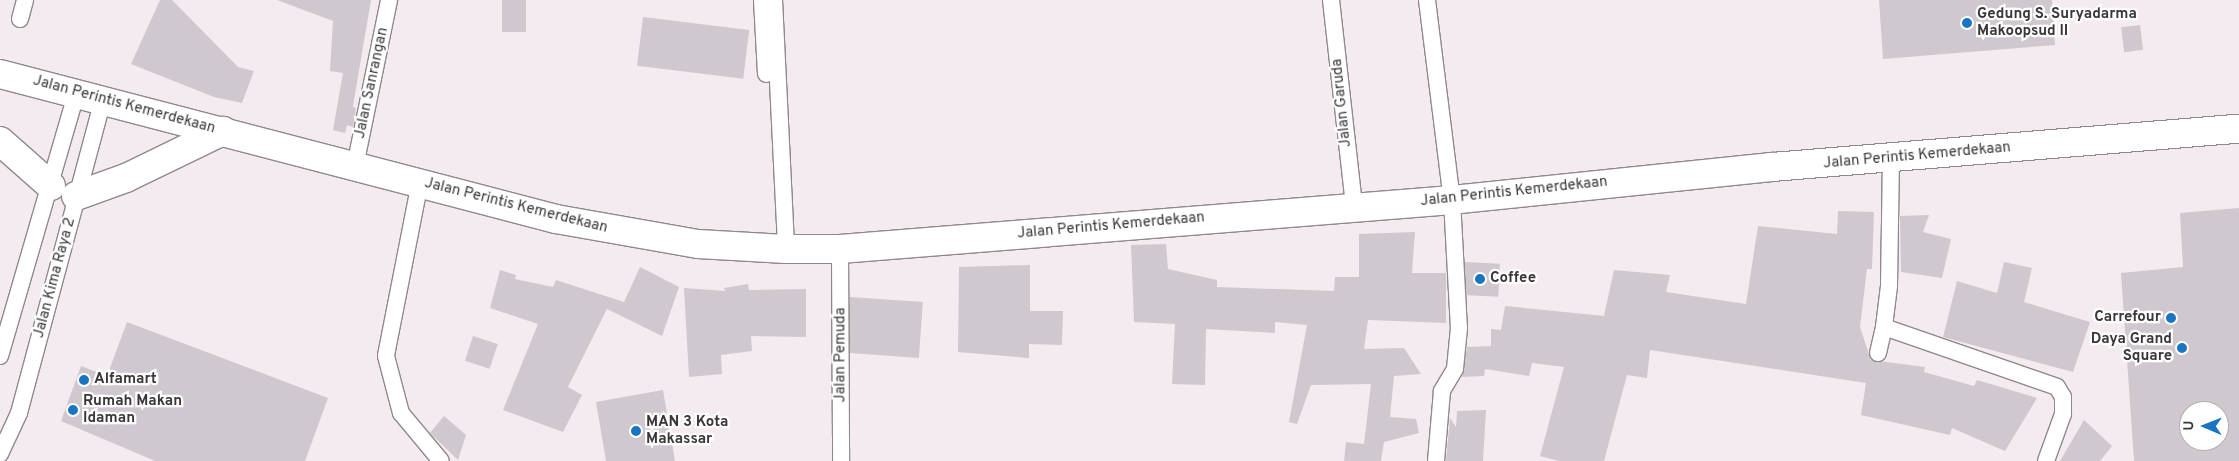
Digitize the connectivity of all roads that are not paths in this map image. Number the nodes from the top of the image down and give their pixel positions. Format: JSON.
{"nodes":[{"id":1,"x":25,"y":0,"type":"edge"},
{"id":2,"x":389,"y":0,"type":"edge"},
{"id":3,"x":762,"y":0,"type":"edge"},
{"id":4,"x":774,"y":0,"type":"edge"},
{"id":5,"x":1332,"y":0,"type":"edge"},
{"id":6,"x":1427,"y":0,"type":"edge"},
{"id":7,"x":20,"y":19,"type":"dead end"},
{"id":8,"x":0,"y":74,"type":"edge"},
{"id":9,"x":77,"y":91,"type":"junction"},
{"id":10,"x":103,"y":99,"type":"junction"},
{"id":11,"x":2239,"y":129,"type":"edge"},
{"id":12,"x":223,"y":132,"type":"junction"},
{"id":13,"x":0,"y":141,"type":"edge"},
{"id":14,"x":1891,"y":158,"type":"junction"},
{"id":15,"x":355,"y":166,"type":"junction"},
{"id":16,"x":420,"y":182,"type":"junction"},
{"id":17,"x":51,"y":186,"type":"junction"},
{"id":18,"x":76,"y":196,"type":"junction"},
{"id":19,"x":1452,"y":200,"type":"junction"},
{"id":20,"x":1354,"y":206,"type":"junction"},
{"id":21,"x":781,"y":249,"type":"junction"},
{"id":22,"x":840,"y":249,"type":"junction"},
{"id":23,"x":1884,"y":327,"type":"junction"},
{"id":24,"x":1878,"y":353,"type":"dead end"},
{"id":25,"x":0,"y":356,"type":"edge"},
{"id":26,"x":0,"y":454,"type":"edge"},
{"id":27,"x":441,"y":461,"type":"edge"},
{"id":28,"x":841,"y":461,"type":"edge"},
{"id":29,"x":1436,"y":461,"type":"edge"},
{"id":30,"x":2046,"y":461,"type":"edge"}],
"edges":[{"from":1,"to":7,"type":"street"},
{"from":2,"to":15,"type":"street","name":"Jalan Sanrangan"},
{"from":3,"to":21,"type":"street"},
{"from":4,"to":21,"type":"street"},
{"from":5,"to":20,"type":"street","name":"Jalan Garuda"},
{"from":6,"to":19,"type":"street"},
{"from":8,"to":9,"type":"highway","name":"Jalan Perintis Kemerdekaan"},
{"from":9,"to":10,"type":"highway","name":"Jalan Perintis Kemerdekaan"},
{"from":9,"to":17,"type":"street","name":"Jalan Kima Raya 2"},
{"from":10,"to":12,"type":"highway","name":"Jalan Perintis Kemerdekaan"},
{"from":10,"to":18,"type":"street","name":"Jalan Kima Raya 2"},
{"from":11,"to":14,"type":"highway","name":"Jalan Perintis Kemerdekaan"},
{"from":12,"to":15,"type":"highway","name":"Jalan Perintis Kemerdekaan"},
{"from":12,"to":18,"type":"highway"},
{"from":13,"to":17,"type":"highway"},
{"from":14,"to":19,"type":"highway","name":"Jalan Perintis Kemerdekaan"},
{"from":14,"to":23,"type":"street"},
{"from":15,"to":16,"type":"highway","name":"Jalan Perintis Kemerdekaan"},
{"from":16,"to":21,"type":"highway","name":"Jalan Perintis Kemerdekaan"},
{"from":16,"to":27,"type":"street"},
{"from":17,"to":25,"type":"street","name":"Jalan Kima Raya 2"},
{"from":18,"to":26,"type":"street","name":"Jalan Kima Raya 2"},
{"from":19,"to":20,"type":"highway","name":"Jalan Perintis Kemerdekaan"},
{"from":19,"to":29,"type":"street"},
{"from":20,"to":22,"type":"highway","name":"Jalan Perintis Kemerdekaan"},
{"from":21,"to":22,"type":"highway","name":"Jalan Perintis Kemerdekaan"},
{"from":22,"to":28,"type":"street","name":"Jalan Pemuda"},
{"from":23,"to":24,"type":"street"},
{"from":23,"to":30,"type":"street"}]}
